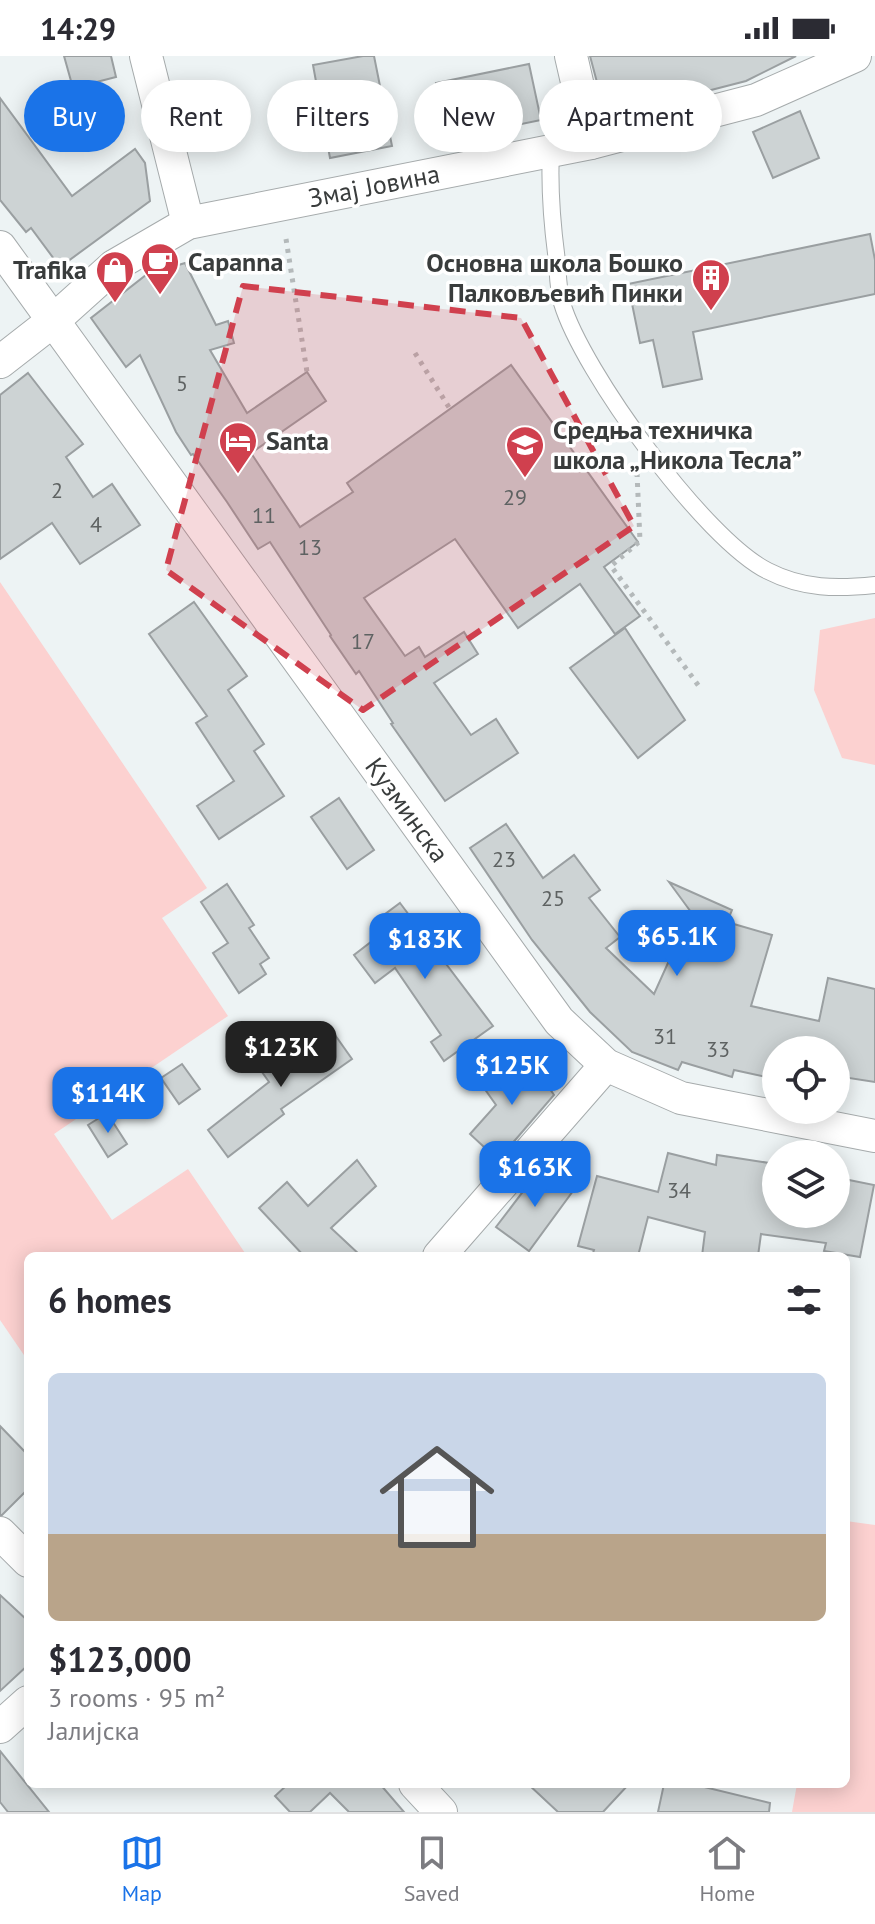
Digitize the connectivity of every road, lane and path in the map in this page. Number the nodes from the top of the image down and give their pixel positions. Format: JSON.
{"nodes":[{"id":1,"x":146,"y":56,"type":"edge"},
{"id":2,"x":571,"y":56,"type":"edge"},
{"id":3,"x":855,"y":56,"type":"edge"},
{"id":4,"x":577,"y":80,"type":"edge"},
{"id":5,"x":722,"y":109,"type":"edge"},
{"id":6,"x":546,"y":152,"type":"edge"},
{"id":7,"x":551,"y":152,"type":"edge"},
{"id":8,"x":188,"y":223,"type":"junction"},
{"id":9,"x":286,"y":239,"type":"dead end"},
{"id":10,"x":0,"y":247,"type":"edge"},
{"id":11,"x":54,"y":320,"type":"junction"},
{"id":12,"x":415,"y":353,"type":"dead end"},
{"id":13,"x":0,"y":362,"type":"edge"},
{"id":14,"x":307,"y":372,"type":"dead end"},
{"id":15,"x":450,"y":409,"type":"dead end"},
{"id":16,"x":635,"y":432,"type":"junction"},
{"id":17,"x":875,"y":585,"type":"edge"},
{"id":18,"x":701,"y":689,"type":"dead end"},
{"id":19,"x":606,"y":1065,"type":"junction"},
{"id":20,"x":875,"y":1136,"type":"edge"},
{"id":21,"x":442,"y":1252,"type":"edge"},
{"id":22,"x":0,"y":1533,"type":"edge"},
{"id":23,"x":24,"y":1557,"type":"edge"},
{"id":24,"x":24,"y":1706,"type":"edge"},
{"id":25,"x":0,"y":1727,"type":"edge"},
{"id":26,"x":419,"y":1788,"type":"edge"},
{"id":27,"x":441,"y":1812,"type":"edge"}],
"edges":[{"from":1,"to":8,"type":"street"},
{"from":2,"to":4,"type":"street"},
{"from":3,"to":5,"type":"street","name":"Змај Јовина"},
{"from":6,"to":8,"type":"street","name":"Змај Јовина"},
{"from":7,"to":16,"type":"lane"},
{"from":8,"to":11,"type":"street","name":"Змај Јовина"},
{"from":9,"to":14,"type":"path"},
{"from":10,"to":11,"type":"street","name":"Кузминска"},
{"from":11,"to":13,"type":"street","name":"Змај Јовина"},
{"from":11,"to":19,"type":"street","name":"Кузминска"},
{"from":12,"to":15,"type":"path"},
{"from":16,"to":17,"type":"lane"},
{"from":16,"to":18,"type":"path"},
{"from":19,"to":20,"type":"street","name":"Кузминска"},
{"from":19,"to":21,"type":"street"},
{"from":22,"to":23,"type":"street"},
{"from":24,"to":25,"type":"street"},
{"from":26,"to":27,"type":"street"}]}
